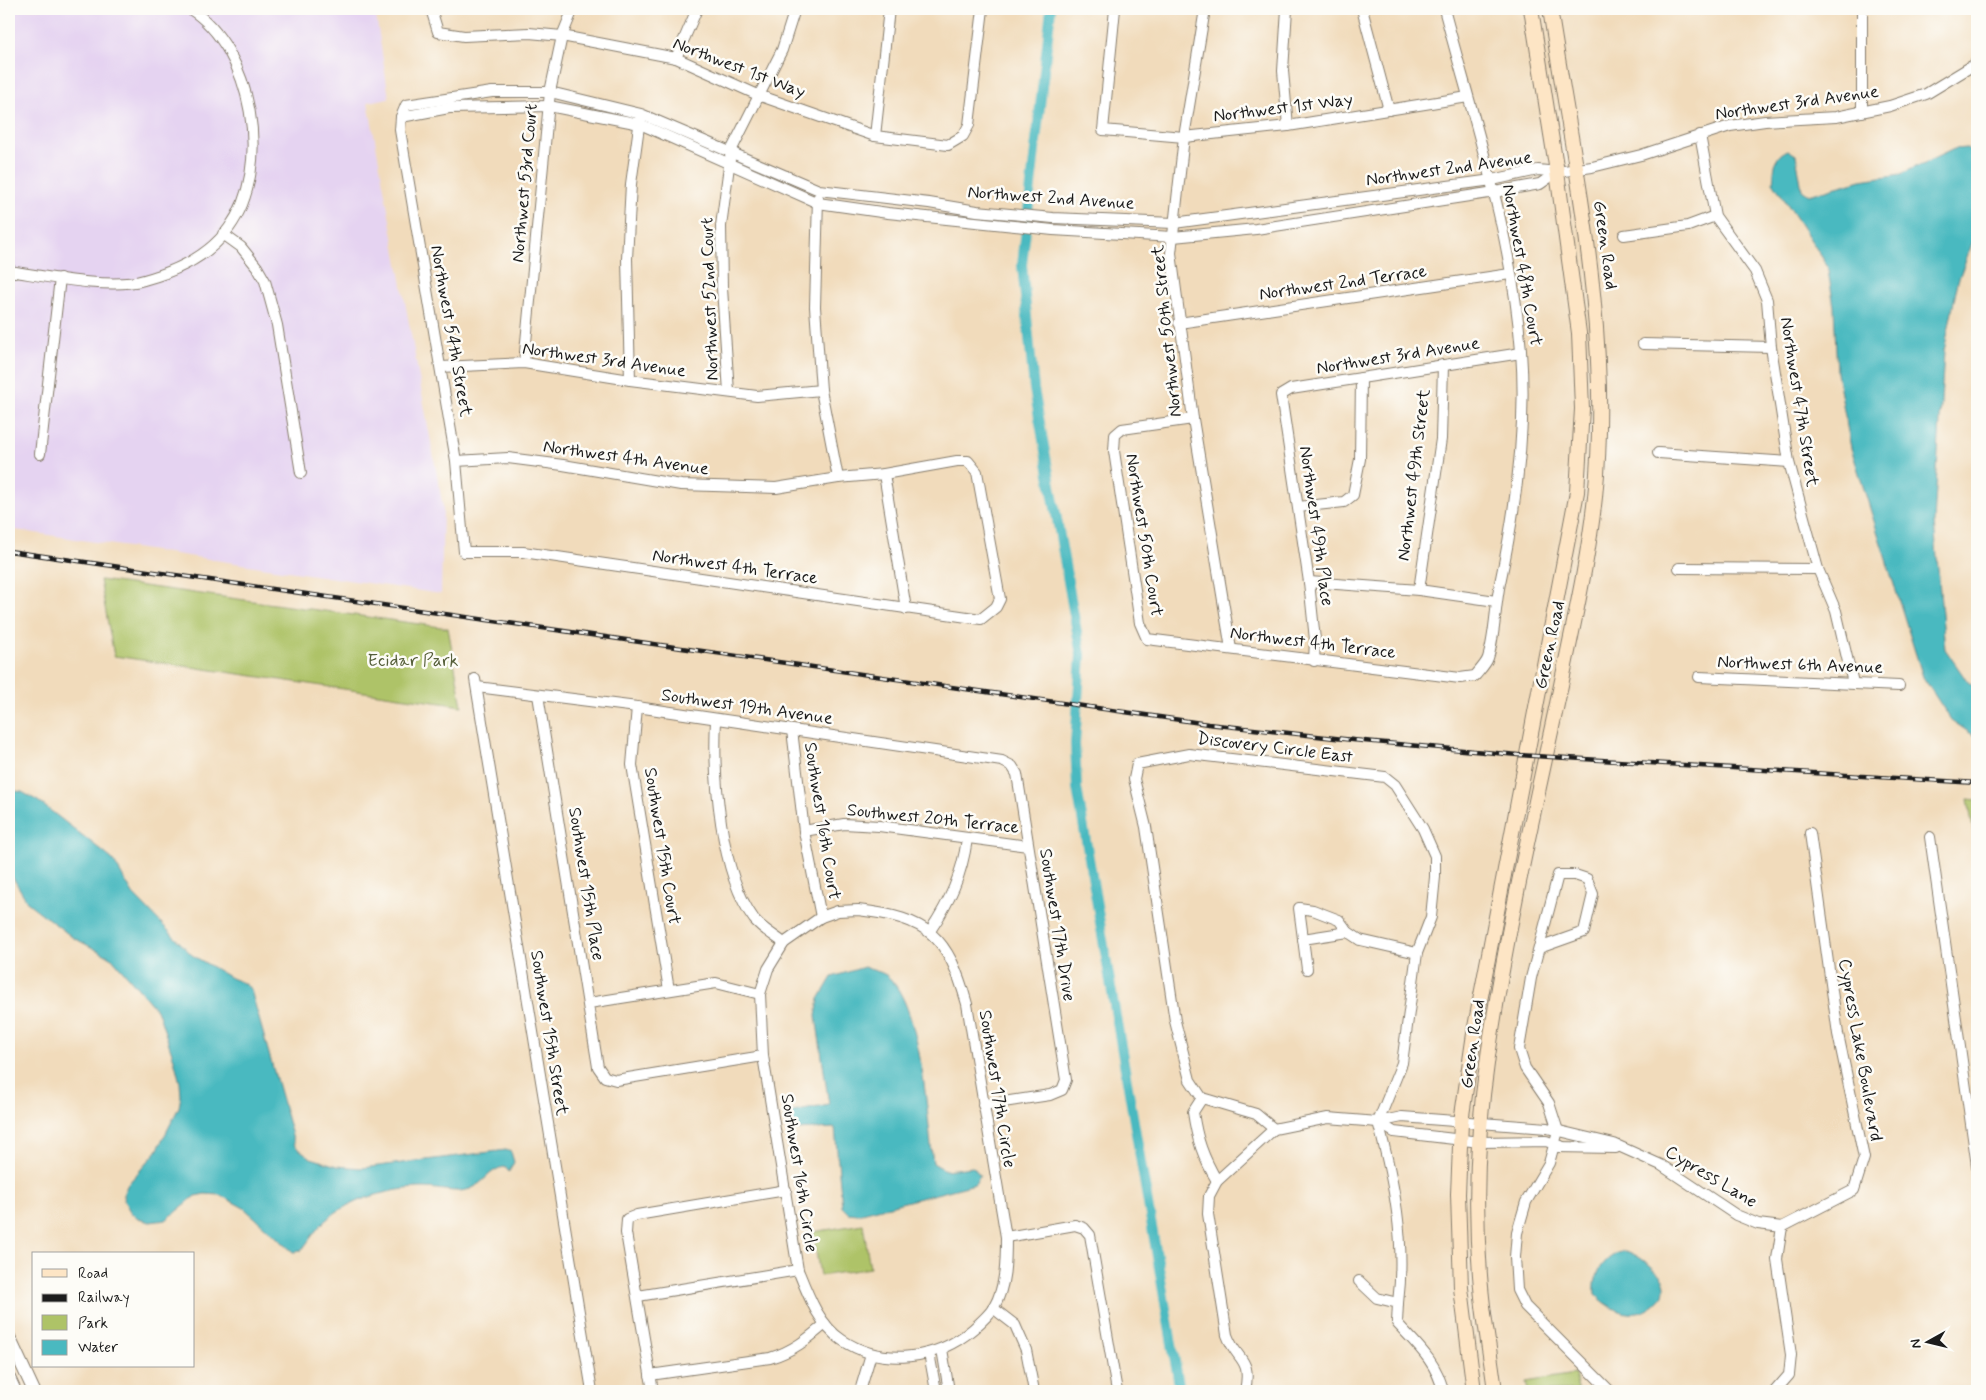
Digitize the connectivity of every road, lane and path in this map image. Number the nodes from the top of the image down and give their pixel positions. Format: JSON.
{"nodes":[{"id":1,"x":190,"y":9,"type":"edge"},
{"id":2,"x":431,"y":9,"type":"edge"},
{"id":3,"x":573,"y":9,"type":"edge"},
{"id":4,"x":697,"y":9,"type":"edge"},
{"id":5,"x":795,"y":9,"type":"edge"},
{"id":6,"x":889,"y":9,"type":"edge"},
{"id":7,"x":983,"y":9,"type":"edge"},
{"id":8,"x":1116,"y":9,"type":"edge"},
{"id":9,"x":1205,"y":9,"type":"edge"},
{"id":10,"x":1287,"y":9,"type":"edge"},
{"id":11,"x":1362,"y":9,"type":"edge"},
{"id":12,"x":1444,"y":9,"type":"edge"},
{"id":13,"x":1531,"y":9,"type":"edge"},
{"id":14,"x":1550,"y":9,"type":"edge"},
{"id":15,"x":1862,"y":9,"type":"edge"},
{"id":16,"x":562,"y":36,"type":"junction"},
{"id":17,"x":676,"y":58,"type":"junction"},
{"id":18,"x":1977,"y":63,"type":"edge"},
{"id":19,"x":550,"y":92,"type":"junction"},
{"id":20,"x":758,"y":94,"type":"junction"},
{"id":21,"x":1468,"y":97,"type":"junction"},
{"id":22,"x":548,"y":106,"type":"junction"},
{"id":23,"x":1389,"y":110,"type":"junction"},
{"id":24,"x":1862,"y":112,"type":"junction"},
{"id":25,"x":401,"y":117,"type":"junction"},
{"id":26,"x":640,"y":119,"type":"junction"},
{"id":27,"x":1288,"y":126,"type":"junction"},
{"id":28,"x":1700,"y":135,"type":"junction"},
{"id":29,"x":875,"y":136,"type":"junction"},
{"id":30,"x":1184,"y":137,"type":"junction"},
{"id":31,"x":731,"y":151,"type":"junction"},
{"id":32,"x":729,"y":166,"type":"junction"},
{"id":33,"x":1575,"y":169,"type":"junction"},
{"id":34,"x":1557,"y":172,"type":"junction"},
{"id":35,"x":1492,"y":180,"type":"junction"},
{"id":36,"x":819,"y":190,"type":"junction"},
{"id":37,"x":1494,"y":192,"type":"junction"},
{"id":38,"x":818,"y":203,"type":"junction"},
{"id":39,"x":1715,"y":216,"type":"junction"},
{"id":40,"x":1174,"y":223,"type":"junction"},
{"id":41,"x":224,"y":234,"type":"junction"},
{"id":42,"x":1624,"y":235,"type":"dead end"},
{"id":43,"x":1173,"y":237,"type":"junction"},
{"id":44,"x":9,"y":271,"type":"edge"},
{"id":45,"x":1510,"y":274,"type":"junction"},
{"id":46,"x":60,"y":278,"type":"junction"},
{"id":47,"x":1179,"y":323,"type":"junction"},
{"id":48,"x":1643,"y":344,"type":"dead end"},
{"id":49,"x":1770,"y":347,"type":"junction"},
{"id":50,"x":1521,"y":353,"type":"junction"},
{"id":51,"x":524,"y":363,"type":"junction"},
{"id":52,"x":1443,"y":365,"type":"junction"},
{"id":53,"x":441,"y":367,"type":"junction"},
{"id":54,"x":1361,"y":378,"type":"junction"},
{"id":55,"x":630,"y":380,"type":"junction"},
{"id":56,"x":821,"y":390,"type":"junction"},
{"id":57,"x":729,"y":392,"type":"junction"},
{"id":58,"x":1281,"y":396,"type":"joint"},
{"id":59,"x":1193,"y":419,"type":"junction"},
{"id":60,"x":1658,"y":453,"type":"dead end"},
{"id":61,"x":40,"y":454,"type":"dead end"},
{"id":62,"x":456,"y":461,"type":"junction"},
{"id":63,"x":1789,"y":462,"type":"junction"},
{"id":64,"x":301,"y":473,"type":"dead end"},
{"id":65,"x":884,"y":474,"type":"junction"},
{"id":66,"x":838,"y":478,"type":"junction"},
{"id":67,"x":1298,"y":507,"type":"junction"},
{"id":68,"x":464,"y":552,"type":"joint"},
{"id":69,"x":1679,"y":568,"type":"dead end"},
{"id":70,"x":1818,"y":569,"type":"junction"},
{"id":71,"x":1309,"y":582,"type":"junction"},
{"id":72,"x":1419,"y":590,"type":"junction"},
{"id":73,"x":1496,"y":601,"type":"junction"},
{"id":74,"x":996,"y":607,"type":"joint"},
{"id":75,"x":906,"y":609,"type":"junction"},
{"id":76,"x":1147,"y":639,"type":"joint"},
{"id":77,"x":1231,"y":649,"type":"junction"},
{"id":78,"x":1314,"y":660,"type":"junction"},
{"id":79,"x":1475,"y":676,"type":"joint"},
{"id":80,"x":1699,"y":677,"type":"dead end"},
{"id":81,"x":476,"y":683,"type":"joint"},
{"id":82,"x":1853,"y":683,"type":"junction"},
{"id":83,"x":1899,"y":686,"type":"dead end"},
{"id":84,"x":538,"y":695,"type":"junction"},
{"id":85,"x":638,"y":707,"type":"junction"},
{"id":86,"x":716,"y":720,"type":"junction"},
{"id":87,"x":792,"y":730,"type":"junction"},
{"id":88,"x":1012,"y":766,"type":"joint"},
{"id":89,"x":804,"y":831,"type":"junction"},
{"id":90,"x":1810,"y":833,"type":"dead end"},
{"id":91,"x":1930,"y":838,"type":"dead end"},
{"id":92,"x":967,"y":839,"type":"junction"},
{"id":93,"x":1028,"y":846,"type":"junction"},
{"id":94,"x":821,"y":917,"type":"junction"},
{"id":95,"x":930,"y":931,"type":"junction"},
{"id":96,"x":1348,"y":932,"type":"junction"},
{"id":97,"x":1303,"y":939,"type":"junction"},
{"id":98,"x":784,"y":943,"type":"junction"},
{"id":99,"x":1539,"y":948,"type":"junction"},
{"id":100,"x":1416,"y":953,"type":"junction"},
{"id":101,"x":1307,"y":969,"type":"dead end"},
{"id":102,"x":669,"y":990,"type":"junction"},
{"id":103,"x":760,"y":994,"type":"junction"},
{"id":104,"x":589,"y":1003,"type":"junction"},
{"id":105,"x":763,"y":1056,"type":"junction"},
{"id":106,"x":1202,"y":1098,"type":"junction"},
{"id":107,"x":983,"y":1105,"type":"junction"},
{"id":108,"x":1378,"y":1122,"type":"junction"},
{"id":109,"x":1461,"y":1122,"type":"junction"},
{"id":110,"x":1481,"y":1124,"type":"junction"},
{"id":111,"x":1274,"y":1129,"type":"junction"},
{"id":112,"x":1558,"y":1131,"type":"junction"},
{"id":113,"x":1460,"y":1138,"type":"junction"},
{"id":114,"x":1480,"y":1142,"type":"junction"},
{"id":115,"x":1556,"y":1145,"type":"junction"},
{"id":116,"x":1624,"y":1148,"type":"junction"},
{"id":117,"x":1977,"y":1166,"type":"edge"},
{"id":118,"x":1217,"y":1181,"type":"junction"},
{"id":119,"x":786,"y":1190,"type":"junction"},
{"id":120,"x":1782,"y":1227,"type":"junction"},
{"id":121,"x":1006,"y":1237,"type":"junction"},
{"id":122,"x":798,"y":1270,"type":"junction"},
{"id":123,"x":1359,"y":1281,"type":"dead end"},
{"id":124,"x":638,"y":1296,"type":"junction"},
{"id":125,"x":1398,"y":1303,"type":"junction"},
{"id":126,"x":993,"y":1308,"type":"junction"},
{"id":127,"x":825,"y":1324,"type":"junction"},
{"id":128,"x":9,"y":1337,"type":"edge"},
{"id":129,"x":942,"y":1349,"type":"junction"},
{"id":130,"x":929,"y":1353,"type":"junction"},
{"id":131,"x":871,"y":1354,"type":"junction"},
{"id":132,"x":650,"y":1375,"type":"junction"},
{"id":133,"x":9,"y":1378,"type":"edge"},
{"id":134,"x":15,"y":1391,"type":"edge"},
{"id":135,"x":34,"y":1391,"type":"edge"},
{"id":136,"x":592,"y":1391,"type":"edge"},
{"id":137,"x":653,"y":1391,"type":"edge"},
{"id":138,"x":860,"y":1391,"type":"edge"},
{"id":139,"x":936,"y":1391,"type":"edge"},
{"id":140,"x":949,"y":1391,"type":"edge"},
{"id":141,"x":1034,"y":1391,"type":"edge"},
{"id":142,"x":1117,"y":1391,"type":"edge"},
{"id":143,"x":1245,"y":1391,"type":"edge"},
{"id":144,"x":1443,"y":1391,"type":"edge"},
{"id":145,"x":1474,"y":1391,"type":"edge"},
{"id":146,"x":1495,"y":1391,"type":"edge"},
{"id":147,"x":1610,"y":1391,"type":"edge"},
{"id":148,"x":1776,"y":1391,"type":"edge"}],
"edges":[{"from":1,"to":41,"type":"street"},
{"from":2,"to":16,"type":"street","name":"Northwest 1st Way"},
{"from":3,"to":16,"type":"street","name":"Northwest 53rd Court"},
{"from":4,"to":17,"type":"street"},
{"from":5,"to":20,"type":"street","name":"Northwest 52nd Court"},
{"from":6,"to":29,"type":"street"},
{"from":7,"to":29,"type":"street","name":"Northwest 1st Way"},
{"from":8,"to":30,"type":"street","name":"Northwest 1st Way"},
{"from":9,"to":30,"type":"street","name":"Northwest 50th Street"},
{"from":10,"to":27,"type":"street"},
{"from":11,"to":23,"type":"street"},
{"from":12,"to":21,"type":"street","name":"Northwest 48th Court"},
{"from":13,"to":34,"type":"main road","name":"Green Road"},
{"from":14,"to":33,"type":"main road","name":"Green Road"},
{"from":15,"to":24,"type":"street"},
{"from":16,"to":17,"type":"street","name":"Northwest 1st Way"},
{"from":16,"to":19,"type":"street","name":"Northwest 53rd Court"},
{"from":17,"to":20,"type":"street","name":"Northwest 1st Way"},
{"from":18,"to":24,"type":"street","name":"Northwest 3rd Avenue"},
{"from":19,"to":22,"type":"street","name":"Northwest 53rd Court"},
{"from":19,"to":25,"type":"street","name":"Northwest 2nd Avenue"},
{"from":19,"to":26,"type":"street","name":"Northwest 2nd Avenue"},
{"from":20,"to":29,"type":"street","name":"Northwest 1st Way"},
{"from":20,"to":31,"type":"street","name":"Northwest 52nd Court"},
{"from":21,"to":23,"type":"street","name":"Northwest 1st Way"},
{"from":21,"to":35,"type":"street","name":"Northwest 48th Court"},
{"from":22,"to":25,"type":"street","name":"Northwest 2nd Avenue"},
{"from":22,"to":26,"type":"street","name":"Northwest 2nd Avenue"},
{"from":22,"to":51,"type":"street","name":"Northwest 53rd Court"},
{"from":23,"to":27,"type":"street","name":"Northwest 1st Way"},
{"from":24,"to":28,"type":"street","name":"Northwest 3rd Avenue"},
{"from":25,"to":53,"type":"street","name":"Northwest 54th Street"},
{"from":26,"to":31,"type":"street","name":"Northwest 2nd Avenue"},
{"from":26,"to":32,"type":"street","name":"Northwest 2nd Avenue"},
{"from":26,"to":55,"type":"street"},
{"from":27,"to":30,"type":"street","name":"Northwest 1st Way"},
{"from":28,"to":33,"type":"street","name":"Northwest 3rd Avenue"},
{"from":28,"to":39,"type":"street","name":"Northwest 47th Street"},
{"from":30,"to":40,"type":"street","name":"Northwest 50th Street"},
{"from":31,"to":32,"type":"street","name":"Northwest 52nd Court"},
{"from":31,"to":36,"type":"street","name":"Northwest 2nd Avenue"},
{"from":32,"to":38,"type":"street","name":"Northwest 2nd Avenue"},
{"from":32,"to":57,"type":"street","name":"Northwest 52nd Court"},
{"from":33,"to":34,"type":"street","name":"Northwest 3rd Avenue"},
{"from":33,"to":110,"type":"main road","name":"Green Road"},
{"from":34,"to":35,"type":"street","name":"Northwest 2nd Avenue"},
{"from":34,"to":37,"type":"street","name":"Northwest 2nd Avenue"},
{"from":34,"to":109,"type":"main road","name":"Green Road"},
{"from":35,"to":37,"type":"street","name":"Northwest 48th Court"},
{"from":35,"to":40,"type":"street","name":"Northwest 2nd Avenue"},
{"from":36,"to":38,"type":"street"},
{"from":36,"to":40,"type":"street","name":"Northwest 2nd Avenue"},
{"from":37,"to":43,"type":"street","name":"Northwest 2nd Avenue"},
{"from":37,"to":45,"type":"street","name":"Northwest 48th Court"},
{"from":38,"to":43,"type":"street","name":"Northwest 2nd Avenue"},
{"from":38,"to":56,"type":"street"},
{"from":39,"to":42,"type":"street"},
{"from":39,"to":49,"type":"street","name":"Northwest 47th Street"},
{"from":40,"to":43,"type":"street","name":"Northwest 50th Street"},
{"from":41,"to":46,"type":"street"},
{"from":41,"to":64,"type":"street"},
{"from":43,"to":47,"type":"street","name":"Northwest 50th Street"},
{"from":44,"to":46,"type":"street"},
{"from":45,"to":47,"type":"street","name":"Northwest 2nd Terrace"},
{"from":45,"to":50,"type":"street","name":"Northwest 48th Court"},
{"from":46,"to":61,"type":"street"},
{"from":47,"to":59,"type":"street","name":"Northwest 50th Street"},
{"from":48,"to":49,"type":"street"},
{"from":49,"to":63,"type":"street","name":"Northwest 47th Street"},
{"from":50,"to":52,"type":"street","name":"Northwest 3rd Avenue"},
{"from":50,"to":73,"type":"street","name":"Northwest 48th Court"},
{"from":51,"to":53,"type":"street","name":"Northwest 3rd Avenue"},
{"from":51,"to":55,"type":"street","name":"Northwest 3rd Avenue"},
{"from":52,"to":54,"type":"street","name":"Northwest 3rd Avenue"},
{"from":52,"to":72,"type":"street","name":"Northwest 49th Street"},
{"from":53,"to":62,"type":"street","name":"Northwest 54th Street"},
{"from":54,"to":58,"type":"street","name":"Northwest 3rd Avenue"},
{"from":54,"to":67,"type":"street"},
{"from":55,"to":57,"type":"street","name":"Northwest 3rd Avenue"},
{"from":56,"to":57,"type":"street","name":"Northwest 3rd Avenue"},
{"from":56,"to":66,"type":"street"},
{"from":58,"to":67,"type":"street","name":"Northwest 49th Place"},
{"from":59,"to":76,"type":"street","name":"Northwest 50th Court"},
{"from":59,"to":77,"type":"street","name":"Northwest 50th Street"},
{"from":60,"to":63,"type":"street"},
{"from":62,"to":66,"type":"street","name":"Northwest 4th Avenue"},
{"from":62,"to":68,"type":"street","name":"Northwest 54th Street"},
{"from":63,"to":70,"type":"street","name":"Northwest 47th Street"},
{"from":65,"to":66,"type":"street","name":"Northwest 4th Avenue"},
{"from":65,"to":74,"type":"street","name":"Northwest 4th Avenue"},
{"from":65,"to":75,"type":"street"},
{"from":67,"to":71,"type":"street","name":"Northwest 49th Place"},
{"from":68,"to":75,"type":"street","name":"Northwest 4th Terrace"},
{"from":69,"to":70,"type":"street"},
{"from":70,"to":82,"type":"street","name":"Northwest 47th Street"},
{"from":71,"to":72,"type":"street"},
{"from":71,"to":78,"type":"street","name":"Northwest 49th Place"},
{"from":72,"to":73,"type":"street"},
{"from":73,"to":79,"type":"street","name":"Northwest 48th Court"},
{"from":74,"to":75,"type":"street","name":"Northwest 4th Terrace"},
{"from":76,"to":77,"type":"street","name":"Northwest 4th Terrace"},
{"from":77,"to":78,"type":"street","name":"Northwest 4th Terrace"},
{"from":78,"to":79,"type":"street","name":"Northwest 4th Terrace"},
{"from":80,"to":82,"type":"street","name":"Northwest 6th Avenue"},
{"from":81,"to":84,"type":"street","name":"Southwest 19th Avenue"},
{"from":81,"to":136,"type":"street","name":"Southwest 15th Street"},
{"from":82,"to":83,"type":"street","name":"Northwest 6th Avenue"},
{"from":84,"to":85,"type":"street","name":"Southwest 19th Avenue"},
{"from":84,"to":104,"type":"street","name":"Southwest 15th Place"},
{"from":85,"to":86,"type":"street","name":"Southwest 19th Avenue"},
{"from":85,"to":102,"type":"street","name":"Southwest 15th Court"},
{"from":86,"to":87,"type":"street","name":"Southwest 19th Avenue"},
{"from":86,"to":98,"type":"street"},
{"from":87,"to":88,"type":"street","name":"Southwest 19th Avenue"},
{"from":87,"to":89,"type":"street","name":"Southwest 16th Court"},
{"from":88,"to":93,"type":"street","name":"Southwest 17th Drive"},
{"from":89,"to":92,"type":"street","name":"Southwest 20th Terrace"},
{"from":89,"to":94,"type":"street","name":"Southwest 16th Court"},
{"from":90,"to":120,"type":"street","name":"Cypress Lake Boulevard"},
{"from":91,"to":117,"type":"street"},
{"from":92,"to":93,"type":"street","name":"Southwest 20th Terrace"},
{"from":92,"to":95,"type":"street"},
{"from":93,"to":107,"type":"street","name":"Southwest 17th Drive"},
{"from":94,"to":95,"type":"street","name":"Southwest 17th Circle"},
{"from":94,"to":98,"type":"street","name":"Southwest 16th Circle"},
{"from":95,"to":107,"type":"street","name":"Southwest 17th Circle"},
{"from":96,"to":97,"type":"street"},
{"from":96,"to":97,"type":"street"},
{"from":96,"to":100,"type":"street"},
{"from":97,"to":101,"type":"street"},
{"from":98,"to":103,"type":"street","name":"Southwest 16th Circle"},
{"from":99,"to":99,"type":"street"},
{"from":99,"to":112,"type":"street"},
{"from":100,"to":106,"type":"street","name":"Discovery Circle East"},
{"from":100,"to":108,"type":"street","name":"Discovery Circle East"},
{"from":102,"to":103,"type":"street"},
{"from":102,"to":104,"type":"street"},
{"from":103,"to":105,"type":"street","name":"Southwest 16th Circle"},
{"from":104,"to":105,"type":"street","name":"Southwest 15th Place"},
{"from":105,"to":119,"type":"street","name":"Southwest 16th Circle"},
{"from":106,"to":111,"type":"street"},
{"from":106,"to":118,"type":"street"},
{"from":107,"to":121,"type":"street","name":"Southwest 17th Circle"},
{"from":108,"to":109,"type":"street","name":"Cypress Lane"},
{"from":108,"to":111,"type":"street"},
{"from":108,"to":113,"type":"street","name":"Cypress Lane"},
{"from":108,"to":125,"type":"street"},
{"from":109,"to":110,"type":"street","name":"Cypress Lane"},
{"from":109,"to":113,"type":"main road"},
{"from":110,"to":112,"type":"street","name":"Cypress Lane"},
{"from":110,"to":114,"type":"main road"},
{"from":111,"to":118,"type":"street"},
{"from":112,"to":115,"type":"street"},
{"from":112,"to":116,"type":"street","name":"Cypress Lane"},
{"from":113,"to":114,"type":"street","name":"Cypress Lane"},
{"from":113,"to":145,"type":"main road"},
{"from":114,"to":115,"type":"street","name":"Cypress Lane"},
{"from":114,"to":146,"type":"main road"},
{"from":115,"to":116,"type":"street","name":"Cypress Lane"},
{"from":115,"to":147,"type":"street"},
{"from":116,"to":120,"type":"street","name":"Cypress Lane"},
{"from":118,"to":143,"type":"street"},
{"from":119,"to":122,"type":"street","name":"Southwest 16th Circle"},
{"from":119,"to":124,"type":"street"},
{"from":120,"to":148,"type":"street"},
{"from":121,"to":126,"type":"street","name":"Southwest 17th Circle"},
{"from":121,"to":142,"type":"street"},
{"from":122,"to":124,"type":"street"},
{"from":122,"to":127,"type":"street","name":"Southwest 16th Circle"},
{"from":123,"to":125,"type":"street"},
{"from":124,"to":132,"type":"street"},
{"from":125,"to":144,"type":"street"},
{"from":126,"to":129,"type":"street","name":"Southwest 17th Circle"},
{"from":126,"to":141,"type":"street"},
{"from":127,"to":131,"type":"street","name":"Southwest 16th Circle"},
{"from":127,"to":132,"type":"street"},
{"from":128,"to":135,"type":"street"},
{"from":129,"to":130,"type":"street","name":"Southwest 16th Circle"},
{"from":129,"to":140,"type":"street"},
{"from":130,"to":131,"type":"street","name":"Southwest 16th Circle"},
{"from":130,"to":139,"type":"street"},
{"from":131,"to":138,"type":"street"},
{"from":132,"to":137,"type":"street"},
{"from":133,"to":134,"type":"street"}]}
